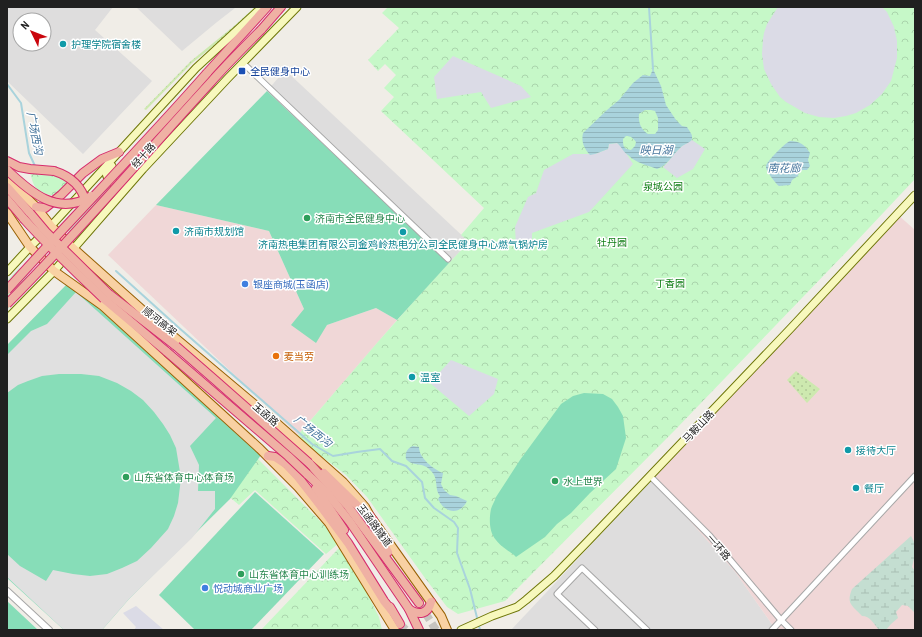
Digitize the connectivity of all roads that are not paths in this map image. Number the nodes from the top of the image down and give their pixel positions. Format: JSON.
{"nodes":[{"id":1,"x":263,"y":7,"type":"edge"},
{"id":2,"x":267,"y":7,"type":"edge"},
{"id":3,"x":282,"y":7,"type":"edge"},
{"id":4,"x":297,"y":7,"type":"edge"},
{"id":5,"x":242,"y":63,"type":"junction"},
{"id":6,"x":151,"y":117,"type":"junction"},
{"id":7,"x":119,"y":152,"type":"junction"},
{"id":8,"x":7,"y":161,"type":"edge"},
{"id":9,"x":143,"y":169,"type":"junction"},
{"id":10,"x":7,"y":170,"type":"edge"},
{"id":11,"x":7,"y":178,"type":"edge"},
{"id":12,"x":103,"y":186,"type":"junction"},
{"id":13,"x":7,"y":187,"type":"edge"},
{"id":14,"x":915,"y":195,"type":"edge"},
{"id":15,"x":7,"y":199,"type":"edge"},
{"id":16,"x":36,"y":207,"type":"junction"},
{"id":17,"x":7,"y":213,"type":"edge"},
{"id":18,"x":51,"y":226,"type":"junction"},
{"id":19,"x":70,"y":237,"type":"junction"},
{"id":20,"x":30,"y":246,"type":"junction"},
{"id":21,"x":74,"y":249,"type":"junction"},
{"id":22,"x":448,"y":259,"type":"dead end"},
{"id":23,"x":54,"y":271,"type":"junction"},
{"id":24,"x":7,"y":272,"type":"edge"},
{"id":25,"x":34,"y":276,"type":"junction"},
{"id":26,"x":7,"y":285,"type":"edge"},
{"id":27,"x":7,"y":290,"type":"edge"},
{"id":28,"x":7,"y":304,"type":"edge"},
{"id":29,"x":7,"y":319,"type":"edge"},
{"id":30,"x":250,"y":400,"type":"junction"},
{"id":31,"x":231,"y":423,"type":"junction"},
{"id":32,"x":268,"y":456,"type":"junction"},
{"id":33,"x":309,"y":463,"type":"junction"},
{"id":34,"x":307,"y":474,"type":"junction"},
{"id":35,"x":650,"y":476,"type":"junction"},
{"id":36,"x":915,"y":476,"type":"edge"},
{"id":37,"x":371,"y":518,"type":"junction"},
{"id":38,"x":409,"y":587,"type":"junction"},
{"id":39,"x":7,"y":591,"type":"edge"},
{"id":40,"x":431,"y":602,"type":"junction"},
{"id":41,"x":420,"y":603,"type":"tunnel mouth"},
{"id":42,"x":409,"y":609,"type":"junction"},
{"id":43,"x":392,"y":610,"type":"junction"},
{"id":44,"x":782,"y":621,"type":"junction"},
{"id":45,"x":398,"y":627,"type":"edge"},
{"id":46,"x":464,"y":629,"type":"edge"},
{"id":47,"x":50,"y":630,"type":"edge"},
{"id":48,"x":419,"y":630,"type":"edge"},
{"id":49,"x":447,"y":630,"type":"edge"},
{"id":50,"x":595,"y":630,"type":"edge"},
{"id":51,"x":647,"y":630,"type":"edge"},
{"id":52,"x":772,"y":630,"type":"edge"},
{"id":53,"x":791,"y":630,"type":"edge"}],
"edges":[{"from":1,"to":6,"type":"main road","name":"经十路"},
{"from":2,"to":12,"type":"highway","name":"经十路","bridge":true},
{"from":3,"to":19,"type":"highway","name":"经十路","bridge":true},
{"from":4,"to":5,"type":"main road","name":"经十路"},
{"from":5,"to":9,"type":"main road","name":"经十路"},
{"from":5,"to":22,"type":"street"},
{"from":6,"to":7,"type":"main road","name":"经十路"},
{"from":6,"to":9,"type":"main road"},
{"from":7,"to":16,"type":"highway"},
{"from":7,"to":18,"type":"main road","name":"经十路"},
{"from":8,"to":19,"type":"highway","bridge":true},
{"from":9,"to":21,"type":"main road","name":"经十路"},
{"from":10,"to":12,"type":"highway","bridge":true},
{"from":11,"to":16,"type":"main road","name":"玉函路"},
{"from":12,"to":27,"type":"highway","name":"经十路","bridge":true},
{"from":13,"to":33,"type":"highway","name":"顺河高架","bridge":true},
{"from":14,"to":35,"type":"main road","name":"马鞍山路"},
{"from":15,"to":34,"type":"highway","name":"顺河高架","bridge":true},
{"from":16,"to":18,"type":"main road","name":"玉函路"},
{"from":17,"to":20,"type":"main road"},
{"from":18,"to":20,"type":"main road","name":"经十路"},
{"from":18,"to":21,"type":"main road","name":"玉函路"},
{"from":19,"to":25,"type":"highway","name":"经十路","bridge":true},
{"from":20,"to":23,"type":"main road"},
{"from":20,"to":24,"type":"main road","name":"经十路"},
{"from":21,"to":23,"type":"main road","name":"经十路"},
{"from":21,"to":30,"type":"main road","name":"玉函路"},
{"from":23,"to":29,"type":"main road","name":"经十路"},
{"from":23,"to":31,"type":"main road"},
{"from":25,"to":26,"type":"highway","bridge":true},
{"from":25,"to":28,"type":"highway","name":"经十路","bridge":true},
{"from":30,"to":31,"type":"main road"},
{"from":30,"to":37,"type":"main road","name":"玉函路"},
{"from":31,"to":32,"type":"main road"},
{"from":32,"to":43,"type":"highway"},
{"from":32,"to":45,"type":"main road"},
{"from":33,"to":37,"type":"highway"},
{"from":33,"to":38,"type":"highway","name":"玉函路隧道"},
{"from":34,"to":42,"type":"highway"},
{"from":34,"to":43,"type":"highway"},
{"from":35,"to":44,"type":"street","name":"一环路"},
{"from":35,"to":46,"type":"main road","name":"马鞍山路"},
{"from":36,"to":44,"type":"street"},
{"from":37,"to":38,"type":"highway"},
{"from":37,"to":40,"type":"main road","name":"玉函路"},
{"from":38,"to":41,"type":"highway","name":"玉函路隧道"},
{"from":39,"to":47,"type":"street"},
{"from":40,"to":42,"type":"highway"},
{"from":40,"to":49,"type":"main road","name":"玉函路"},
{"from":42,"to":48,"type":"highway"},
{"from":43,"to":45,"type":"highway"},
{"from":44,"to":52,"type":"street"},
{"from":44,"to":53,"type":"street","name":"一环路"},
{"from":50,"to":51,"type":"street"}]}
